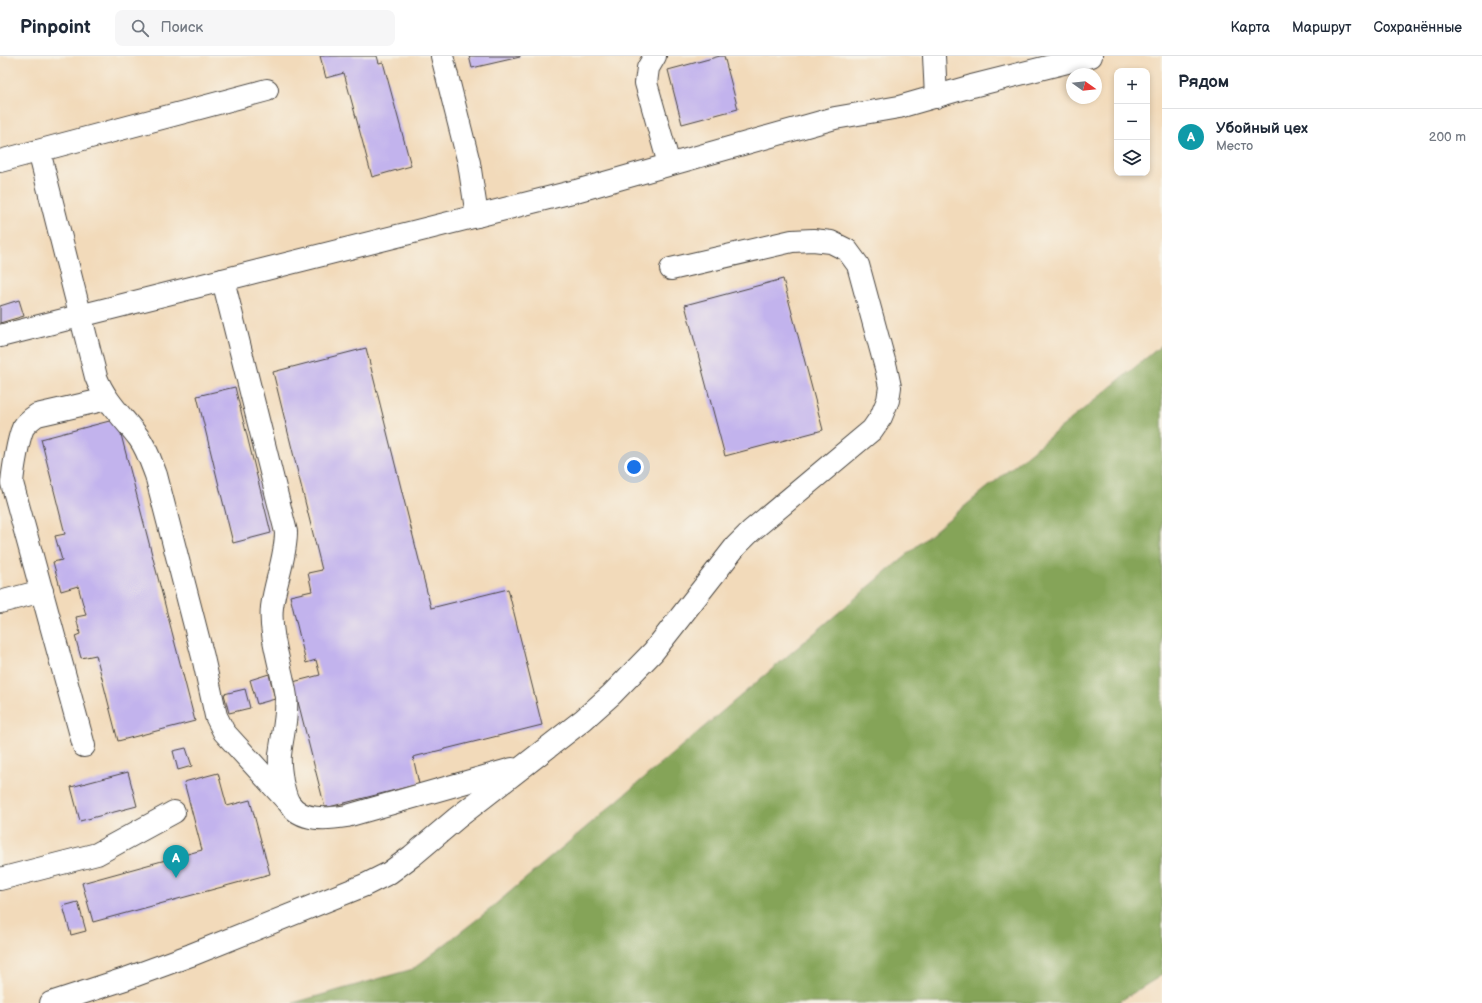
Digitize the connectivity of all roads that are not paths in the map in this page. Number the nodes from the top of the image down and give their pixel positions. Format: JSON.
{"nodes":[{"id":1,"x":442,"y":56,"type":"edge"},
{"id":2,"x":655,"y":56,"type":"edge"},
{"id":3,"x":934,"y":56,"type":"edge"},
{"id":4,"x":1090,"y":56,"type":"edge"},
{"id":5,"x":267,"y":90,"type":"dead end"},
{"id":6,"x":936,"y":97,"type":"junction"},
{"id":7,"x":39,"y":151,"type":"junction"},
{"id":8,"x":0,"y":161,"type":"edge"},
{"id":9,"x":669,"y":164,"type":"junction"},
{"id":10,"x":477,"y":216,"type":"junction"},
{"id":11,"x":671,"y":269,"type":"dead end"},
{"id":12,"x":223,"y":280,"type":"junction"},
{"id":13,"x":80,"y":315,"type":"junction"},
{"id":14,"x":0,"y":336,"type":"edge"},
{"id":15,"x":107,"y":398,"type":"junction"},
{"id":16,"x":42,"y":591,"type":"junction"},
{"id":17,"x":0,"y":602,"type":"edge"},
{"id":18,"x":84,"y":746,"type":"dead end"},
{"id":19,"x":522,"y":766,"type":"junction"},
{"id":20,"x":441,"y":789,"type":"junction"},
{"id":21,"x":288,"y":803,"type":"junction"},
{"id":22,"x":174,"y":812,"type":"dead end"},
{"id":23,"x":457,"y":818,"type":"junction"},
{"id":24,"x":0,"y":879,"type":"edge"},
{"id":25,"x":51,"y":1003,"type":"edge"}],
"edges":[{"from":1,"to":10,"type":"lane"},
{"from":2,"to":9,"type":"lane"},
{"from":3,"to":6,"type":"lane"},
{"from":4,"to":6,"type":"lane"},
{"from":5,"to":7,"type":"lane"},
{"from":6,"to":9,"type":"lane"},
{"from":7,"to":8,"type":"lane"},
{"from":7,"to":13,"type":"lane"},
{"from":9,"to":10,"type":"lane"},
{"from":10,"to":12,"type":"lane"},
{"from":11,"to":19,"type":"lane"},
{"from":12,"to":13,"type":"lane"},
{"from":12,"to":21,"type":"lane"},
{"from":13,"to":14,"type":"lane"},
{"from":13,"to":15,"type":"lane"},
{"from":15,"to":16,"type":"lane"},
{"from":15,"to":21,"type":"lane"},
{"from":16,"to":17,"type":"lane"},
{"from":16,"to":18,"type":"lane"},
{"from":19,"to":20,"type":"lane"},
{"from":19,"to":23,"type":"lane"},
{"from":20,"to":21,"type":"lane"},
{"from":20,"to":23,"type":"lane"},
{"from":22,"to":24,"type":"lane"},
{"from":23,"to":25,"type":"lane"}]}
